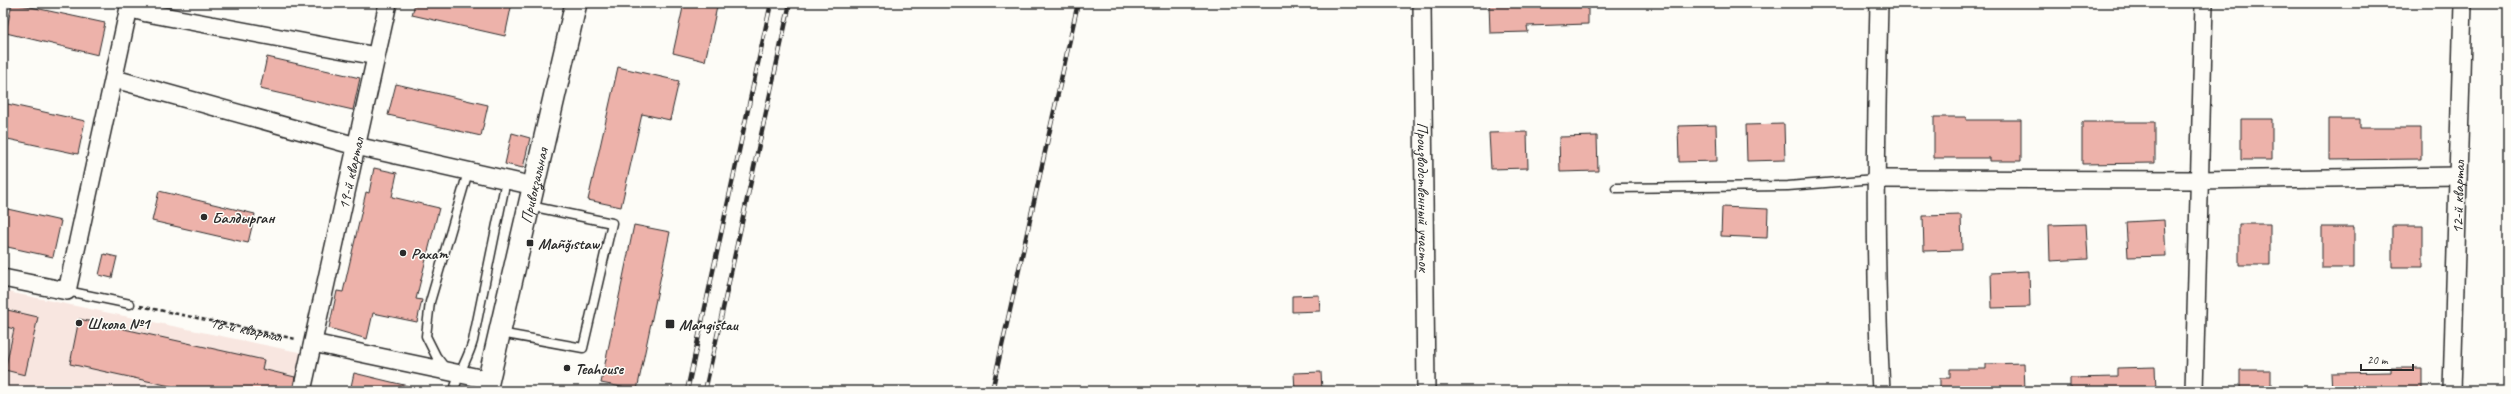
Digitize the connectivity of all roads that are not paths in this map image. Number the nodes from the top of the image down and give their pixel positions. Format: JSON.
{"nodes":[{"id":1,"x":388,"y":3,"type":"edge"},
{"id":2,"x":576,"y":3,"type":"edge"},
{"id":3,"x":1422,"y":3,"type":"edge"},
{"id":4,"x":1879,"y":3,"type":"edge"},
{"id":5,"x":2204,"y":3,"type":"edge"},
{"id":6,"x":2463,"y":3,"type":"edge"},
{"id":7,"x":130,"y":5,"type":"edge"},
{"id":8,"x":376,"y":56,"type":"junction"},
{"id":9,"x":115,"y":78,"type":"junction"},
{"id":10,"x":356,"y":146,"type":"junction"},
{"id":11,"x":468,"y":172,"type":"junction"},
{"id":12,"x":2458,"y":176,"type":"junction"},
{"id":13,"x":1875,"y":179,"type":"junction"},
{"id":14,"x":506,"y":180,"type":"junction"},
{"id":15,"x":2200,"y":180,"type":"junction"},
{"id":16,"x":1616,"y":188,"type":"dead end"},
{"id":17,"x":532,"y":196,"type":"junction"},
{"id":18,"x":3,"y":278,"type":"edge"},
{"id":19,"x":67,"y":291,"type":"junction"},
{"id":20,"x":130,"y":304,"type":"road end"},
{"id":21,"x":500,"y":333,"type":"junction"},
{"id":22,"x":313,"y":343,"type":"junction"},
{"id":23,"x":453,"y":372,"type":"junction"},
{"id":24,"x":488,"y":385,"type":"edge"},
{"id":25,"x":302,"y":391,"type":"edge"},
{"id":26,"x":454,"y":391,"type":"edge"},
{"id":27,"x":1426,"y":391,"type":"edge"},
{"id":28,"x":1881,"y":391,"type":"edge"},
{"id":29,"x":2194,"y":391,"type":"edge"},
{"id":30,"x":2452,"y":391,"type":"edge"}],
"edges":[{"from":1,"to":8,"type":"street","name":"19-й квартал"},
{"from":2,"to":17,"type":"street","name":"Привокзальная"},
{"from":3,"to":27,"type":"street","name":"Производственный участок"},
{"from":4,"to":13,"type":"street"},
{"from":5,"to":15,"type":"street"},
{"from":6,"to":12,"type":"street","name":"12-й квартал"},
{"from":7,"to":8,"type":"street"},
{"from":7,"to":9,"type":"street"},
{"from":8,"to":10,"type":"street","name":"19-й квартал"},
{"from":9,"to":10,"type":"street"},
{"from":9,"to":19,"type":"street"},
{"from":10,"to":11,"type":"street"},
{"from":10,"to":22,"type":"street","name":"19-й квартал"},
{"from":11,"to":14,"type":"street"},
{"from":11,"to":23,"type":"lane"},
{"from":12,"to":15,"type":"street"},
{"from":12,"to":30,"type":"street","name":"12-й квартал"},
{"from":13,"to":15,"type":"street"},
{"from":13,"to":16,"type":"lane"},
{"from":13,"to":28,"type":"street"},
{"from":14,"to":17,"type":"street"},
{"from":14,"to":23,"type":"lane"},
{"from":15,"to":29,"type":"street"},
{"from":17,"to":21,"type":"street","name":"Привокзальная"},
{"from":17,"to":21,"type":"lane"},
{"from":18,"to":19,"type":"street"},
{"from":19,"to":20,"type":"lane"},
{"from":21,"to":24,"type":"street","name":"Привокзальная"},
{"from":22,"to":23,"type":"street"},
{"from":22,"to":25,"type":"street","name":"19-й квартал"},
{"from":23,"to":24,"type":"street"},
{"from":23,"to":26,"type":"lane"}]}
